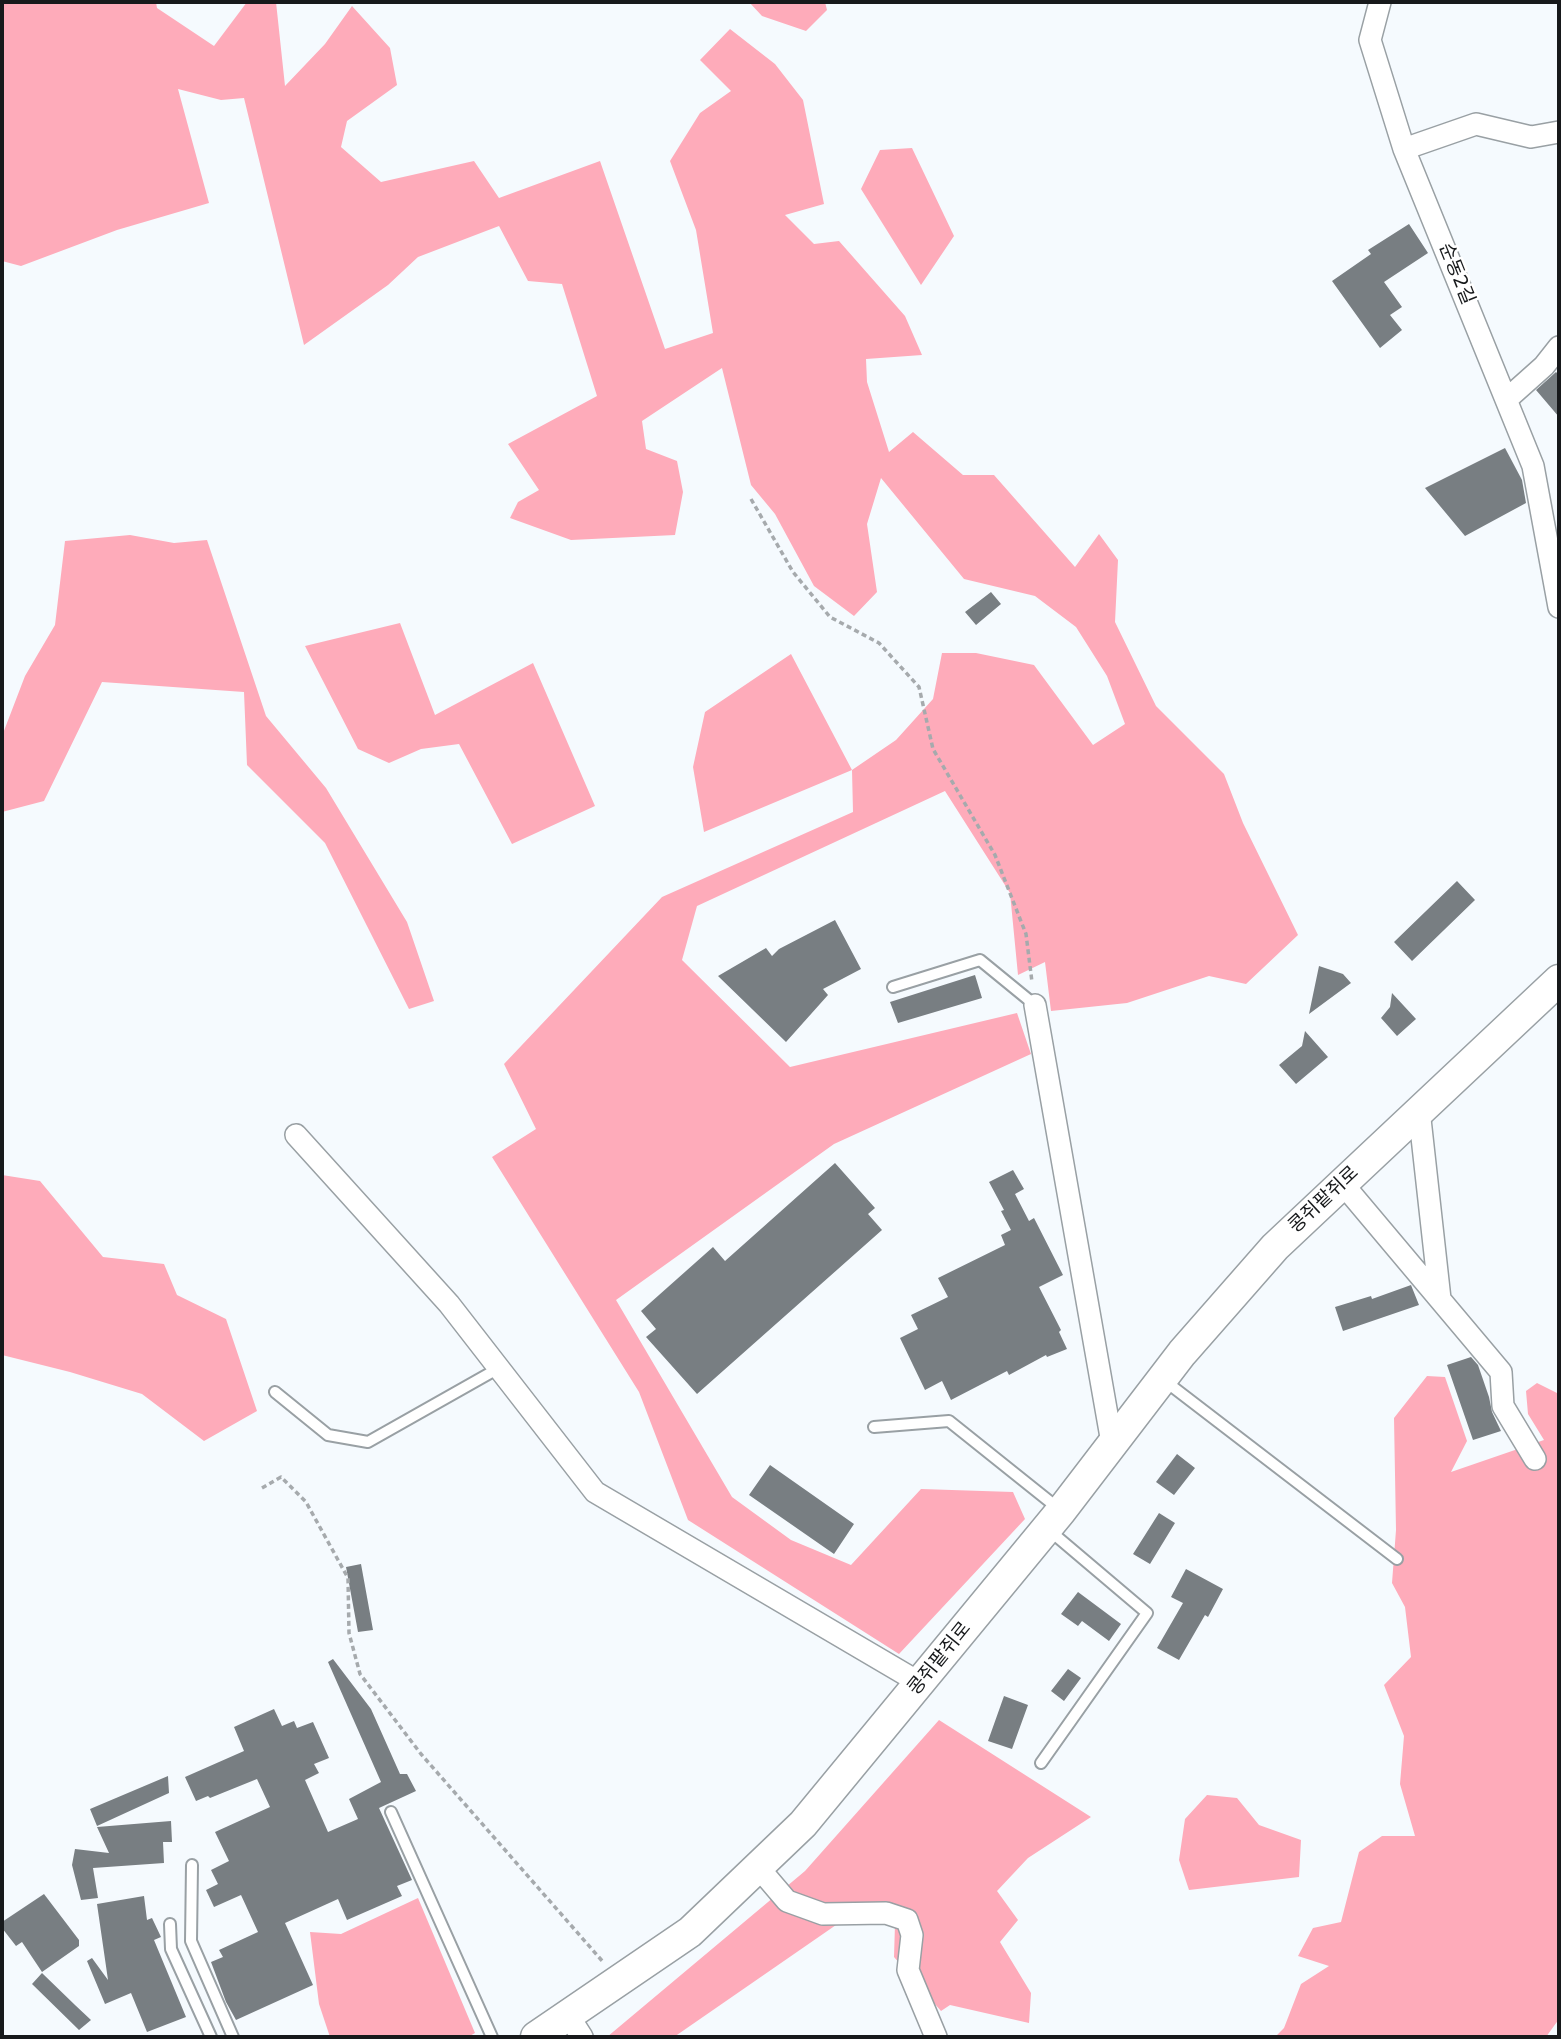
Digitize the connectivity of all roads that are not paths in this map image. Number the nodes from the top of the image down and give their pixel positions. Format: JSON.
{"nodes":[{"id":1,"x":1380,"y":2,"type":"edge"},
{"id":2,"x":1559,"y":132,"type":"edge"},
{"id":3,"x":1404,"y":149,"type":"junction"},
{"id":4,"x":1559,"y":347,"type":"edge"},
{"id":5,"x":1507,"y":398,"type":"junction"},
{"id":6,"x":1559,"y":607,"type":"edge"},
{"id":7,"x":1559,"y":980,"type":"edge"},
{"id":8,"x":893,"y":987,"type":"dead end"},
{"id":9,"x":1035,"y":1005,"type":"joint"},
{"id":10,"x":1419,"y":1110,"type":"junction"},
{"id":11,"x":296,"y":1135,"type":"dead end"},
{"id":12,"x":1342,"y":1183,"type":"junction"},
{"id":13,"x":1440,"y":1299,"type":"junction"},
{"id":14,"x":499,"y":1368,"type":"junction"},
{"id":15,"x":1162,"y":1379,"type":"junction"},
{"id":16,"x":275,"y":1391,"type":"dead end"},
{"id":17,"x":874,"y":1427,"type":"dead end"},
{"id":18,"x":1112,"y":1443,"type":"junction"},
{"id":19,"x":1535,"y":1460,"type":"dead end"},
{"id":20,"x":1054,"y":1520,"type":"junction"},
{"id":21,"x":1397,"y":1559,"type":"dead end"},
{"id":22,"x":920,"y":1683,"type":"junction"},
{"id":23,"x":1041,"y":1763,"type":"dead end"},
{"id":24,"x":391,"y":1812,"type":"dead end"},
{"id":25,"x":192,"y":1865,"type":"dead end"},
{"id":26,"x":758,"y":1867,"type":"junction"},
{"id":27,"x":170,"y":1924,"type":"dead end"},
{"id":28,"x":575,"y":2026,"type":"edge"},
{"id":29,"x":211,"y":2037,"type":"edge"},
{"id":30,"x":233,"y":2037,"type":"edge"},
{"id":31,"x":492,"y":2037,"type":"edge"},
{"id":32,"x":536,"y":2037,"type":"edge"},
{"id":33,"x":936,"y":2037,"type":"edge"}],
"edges":[{"from":1,"to":3,"type":"street","name":"순동2길"},
{"from":2,"to":3,"type":"street"},
{"from":3,"to":5,"type":"street","name":"순동2길"},
{"from":4,"to":5,"type":"street"},
{"from":5,"to":6,"type":"street","name":"순동2길"},
{"from":7,"to":10,"type":"main road","name":"콩쥐팥쥐로"},
{"from":8,"to":9,"type":"lane"},
{"from":9,"to":18,"type":"street"},
{"from":10,"to":12,"type":"main road","name":"콩쥐팥쥐로"},
{"from":10,"to":13,"type":"street"},
{"from":11,"to":14,"type":"street"},
{"from":12,"to":13,"type":"street"},
{"from":12,"to":15,"type":"main road","name":"콩쥐팥쥐로"},
{"from":13,"to":19,"type":"street"},
{"from":14,"to":16,"type":"lane"},
{"from":14,"to":22,"type":"street"},
{"from":15,"to":18,"type":"main road","name":"콩쥐팥쥐로"},
{"from":15,"to":21,"type":"lane"},
{"from":17,"to":20,"type":"lane"},
{"from":18,"to":20,"type":"main road","name":"콩쥐팥쥐로"},
{"from":20,"to":22,"type":"main road","name":"콩쥐팥쥐로"},
{"from":20,"to":23,"type":"lane"},
{"from":22,"to":26,"type":"main road","name":"콩쥐팥쥐로"},
{"from":24,"to":31,"type":"lane"},
{"from":25,"to":30,"type":"lane"},
{"from":26,"to":28,"type":"main road","name":"콩쥐팥쥐로"},
{"from":26,"to":33,"type":"street"},
{"from":27,"to":29,"type":"lane"},
{"from":28,"to":32,"type":"main road","name":"콩쥐팥쥐로"}]}
